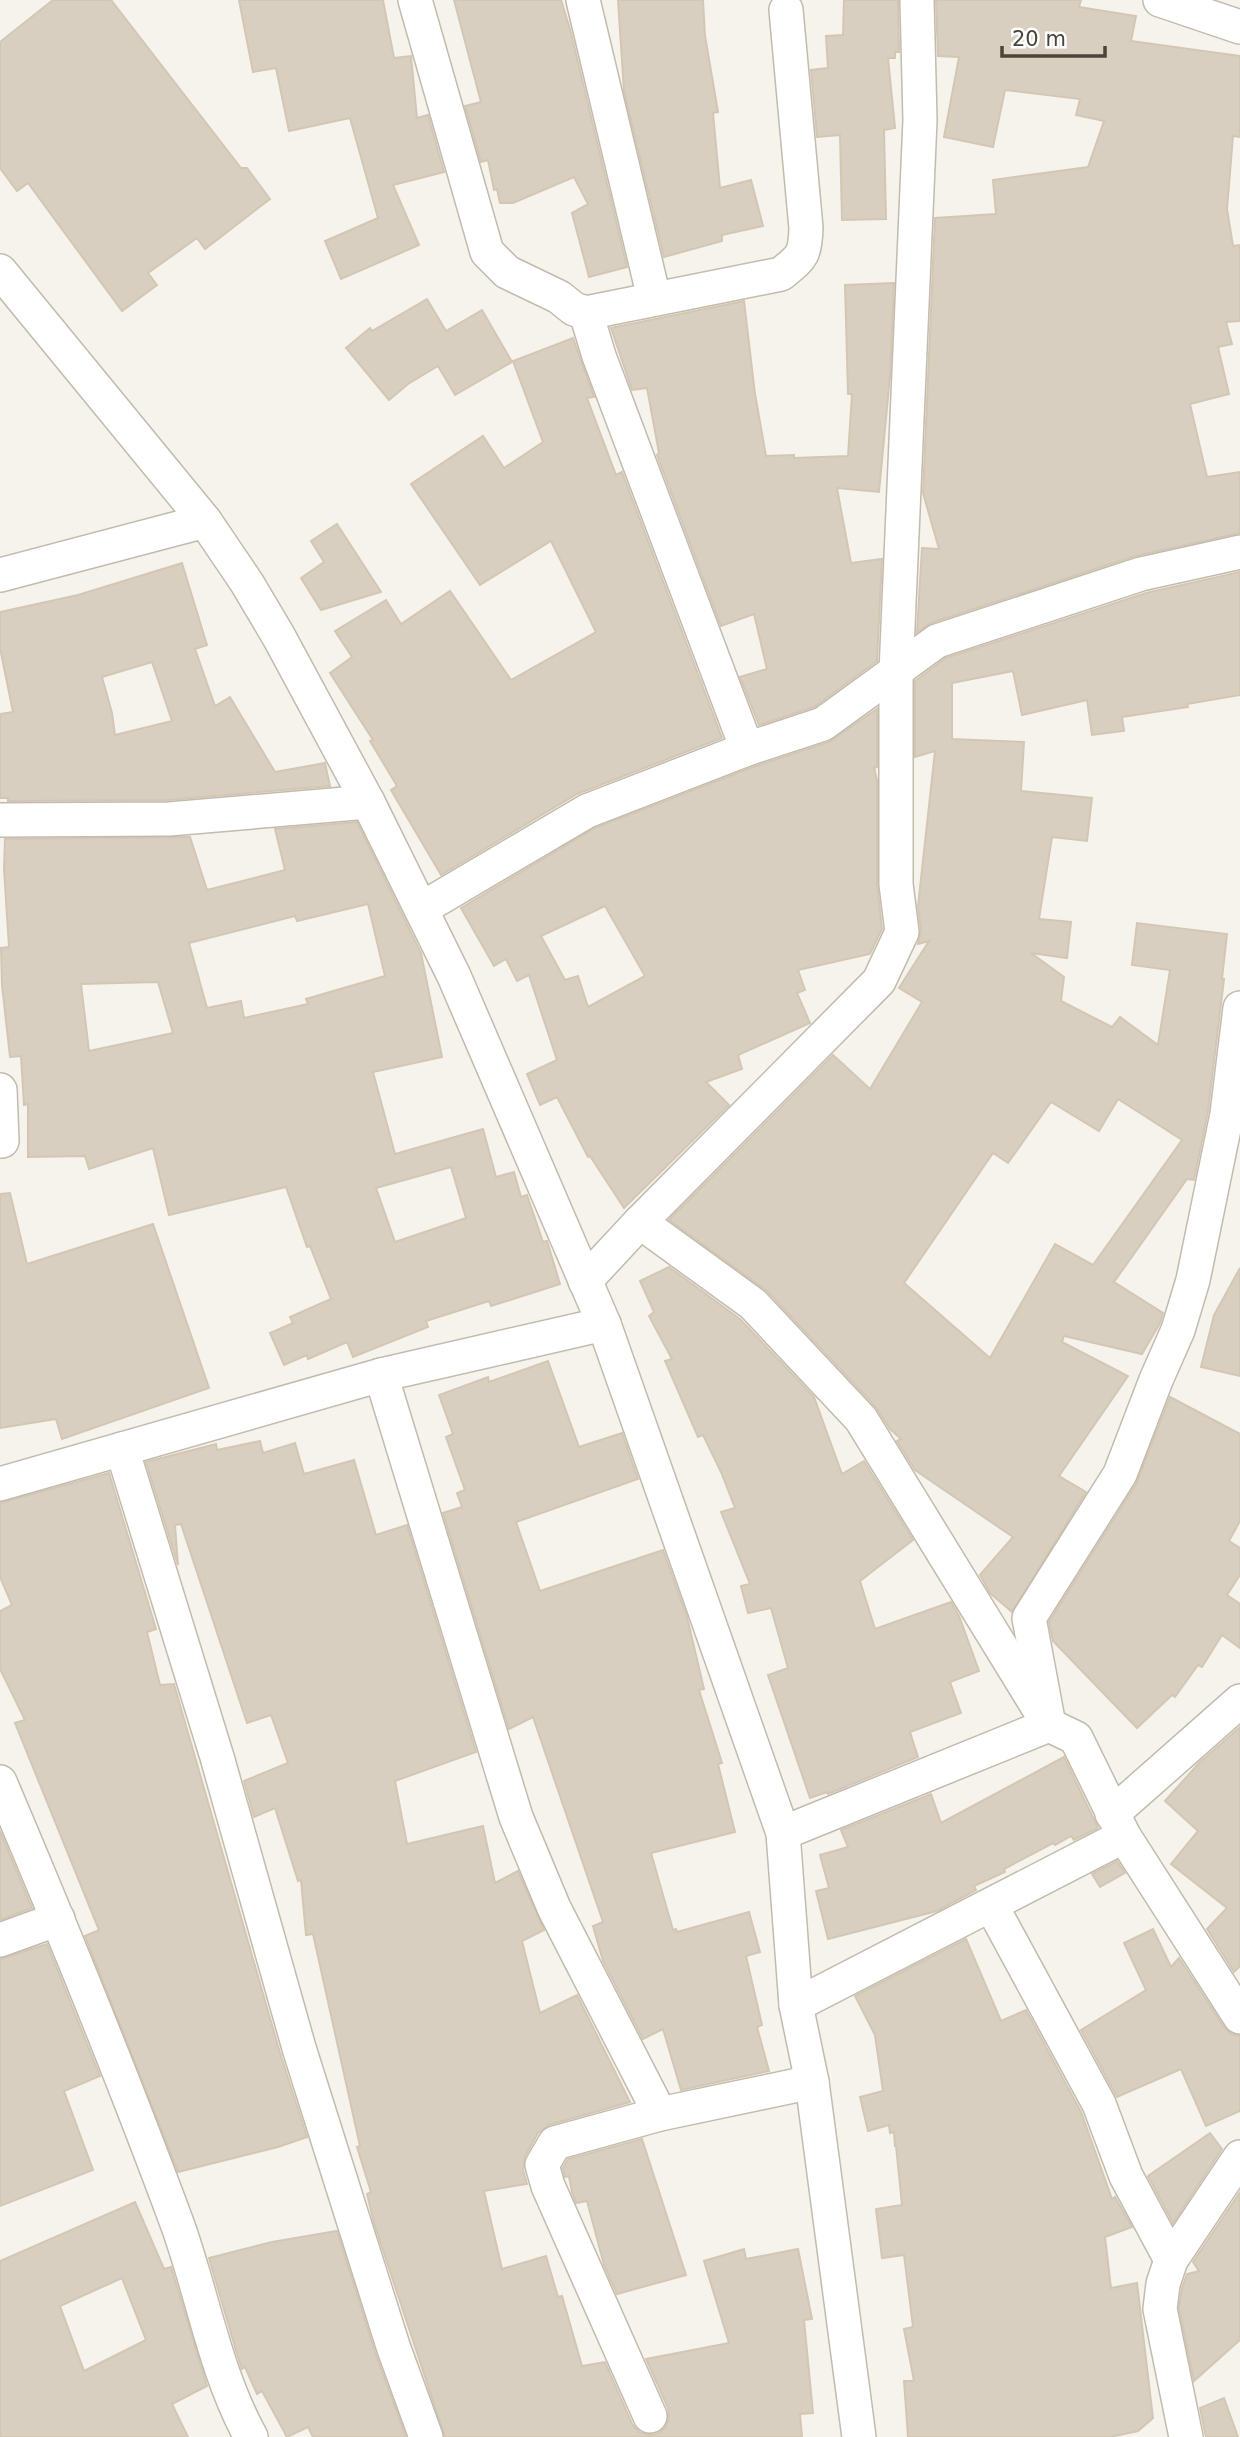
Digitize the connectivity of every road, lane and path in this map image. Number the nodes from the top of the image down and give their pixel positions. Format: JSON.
{"nodes":[{"id":1,"x":415,"y":0,"type":"edge"},
{"id":2,"x":583,"y":0,"type":"edge"},
{"id":3,"x":917,"y":0,"type":"edge"},
{"id":4,"x":1160,"y":0,"type":"edge"},
{"id":5,"x":786,"y":10,"type":"dead end"},
{"id":6,"x":1240,"y":27,"type":"edge"},
{"id":7,"x":0,"y":271,"type":"edge"},
{"id":8,"x":654,"y":298,"type":"junction"},
{"id":9,"x":586,"y":313,"type":"junction"},
{"id":10,"x":205,"y":521,"type":"junction"},
{"id":11,"x":1240,"y":552,"type":"edge"},
{"id":12,"x":0,"y":575,"type":"edge"},
{"id":13,"x":897,"y":673,"type":"junction"},
{"id":14,"x":747,"y":749,"type":"junction"},
{"id":15,"x":368,"y":802,"type":"junction"},
{"id":16,"x":0,"y":820,"type":"edge"},
{"id":17,"x":421,"y":909,"type":"junction"},
{"id":18,"x":1240,"y":1008,"type":"edge"},
{"id":19,"x":0,"y":1090,"type":"edge"},
{"id":20,"x":0,"y":1142,"type":"edge"},
{"id":21,"x":640,"y":1222,"type":"junction"},
{"id":22,"x":585,"y":1281,"type":"junction"},
{"id":23,"x":604,"y":1324,"type":"junction"},
{"id":24,"x":382,"y":1375,"type":"junction"},
{"id":25,"x":122,"y":1449,"type":"junction"},
{"id":26,"x":0,"y":1484,"type":"edge"},
{"id":27,"x":1240,"y":1701,"type":"edge"},
{"id":28,"x":1049,"y":1725,"type":"junction"},
{"id":29,"x":0,"y":1782,"type":"edge"},
{"id":30,"x":1118,"y":1825,"type":"junction"},
{"id":31,"x":783,"y":1833,"type":"junction"},
{"id":32,"x":991,"y":1905,"type":"junction"},
{"id":33,"x":58,"y":1919,"type":"junction"},
{"id":34,"x":0,"y":1940,"type":"edge"},
{"id":35,"x":796,"y":2005,"type":"junction"},
{"id":36,"x":1240,"y":2017,"type":"edge"},
{"id":37,"x":812,"y":2081,"type":"junction"},
{"id":38,"x":660,"y":2114,"type":"junction"},
{"id":39,"x":1240,"y":2157,"type":"edge"},
{"id":40,"x":1171,"y":2260,"type":"junction"},
{"id":41,"x":650,"y":2416,"type":"dead end"},
{"id":42,"x":251,"y":2437,"type":"edge"},
{"id":43,"x":426,"y":2437,"type":"edge"},
{"id":44,"x":859,"y":2437,"type":"edge"},
{"id":45,"x":1186,"y":2437,"type":"edge"}],
"edges":[{"from":1,"to":9,"type":"street"},
{"from":2,"to":8,"type":"street"},
{"from":3,"to":13,"type":"street"},
{"from":4,"to":6,"type":"street"},
{"from":5,"to":8,"type":"street"},
{"from":7,"to":10,"type":"street"},
{"from":8,"to":9,"type":"street"},
{"from":9,"to":14,"type":"street"},
{"from":10,"to":12,"type":"street"},
{"from":10,"to":15,"type":"street"},
{"from":11,"to":13,"type":"street"},
{"from":13,"to":14,"type":"street"},
{"from":13,"to":21,"type":"street"},
{"from":14,"to":17,"type":"street"},
{"from":15,"to":16,"type":"street"},
{"from":15,"to":17,"type":"street"},
{"from":17,"to":22,"type":"street"},
{"from":18,"to":28,"type":"street"},
{"from":19,"to":20,"type":"street"},
{"from":21,"to":22,"type":"street"},
{"from":21,"to":28,"type":"street"},
{"from":22,"to":23,"type":"street"},
{"from":23,"to":24,"type":"street"},
{"from":23,"to":31,"type":"street"},
{"from":24,"to":25,"type":"street"},
{"from":24,"to":38,"type":"street"},
{"from":25,"to":26,"type":"street"},
{"from":25,"to":43,"type":"street"},
{"from":27,"to":30,"type":"street"},
{"from":28,"to":30,"type":"street"},
{"from":28,"to":31,"type":"street"},
{"from":29,"to":33,"type":"street"},
{"from":30,"to":32,"type":"street"},
{"from":30,"to":36,"type":"street"},
{"from":31,"to":35,"type":"street"},
{"from":32,"to":35,"type":"street"},
{"from":32,"to":40,"type":"street"},
{"from":33,"to":34,"type":"street"},
{"from":33,"to":42,"type":"street"},
{"from":35,"to":37,"type":"street"},
{"from":37,"to":38,"type":"street"},
{"from":37,"to":44,"type":"street"},
{"from":38,"to":41,"type":"street"},
{"from":39,"to":40,"type":"street"},
{"from":40,"to":45,"type":"street"}]}
